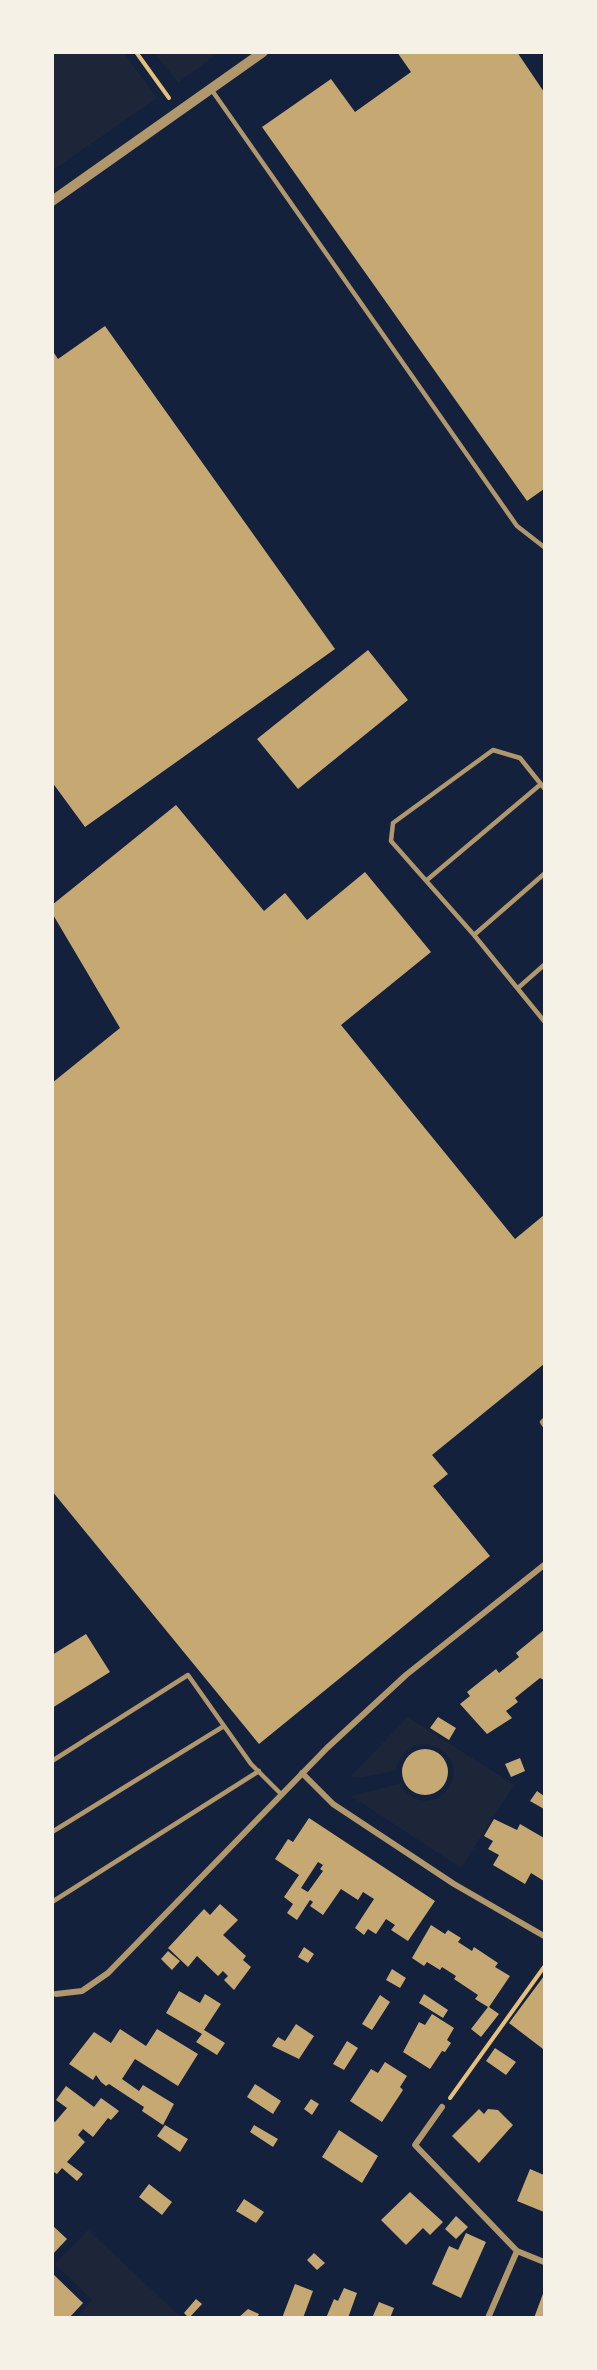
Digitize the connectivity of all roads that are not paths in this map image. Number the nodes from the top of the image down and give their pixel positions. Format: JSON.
{"nodes":[{"id":1,"x":263,"y":52,"type":"edge"},
{"id":2,"x":211,"y":90,"type":"junction"},
{"id":3,"x":52,"y":201,"type":"edge"},
{"id":4,"x":544,"y":547,"type":"edge"},
{"id":5,"x":543,"y":786,"type":"edge"},
{"id":6,"x":544,"y":874,"type":"edge"},
{"id":7,"x":427,"y":880,"type":"junction"},
{"id":8,"x":474,"y":934,"type":"junction"},
{"id":9,"x":544,"y":965,"type":"edge"},
{"id":10,"x":518,"y":988,"type":"junction"},
{"id":11,"x":544,"y":1021,"type":"edge"},
{"id":12,"x":544,"y":1565,"type":"edge"},
{"id":13,"x":224,"y":1726,"type":"junction"},
{"id":14,"x":52,"y":1761,"type":"edge"},
{"id":15,"x":259,"y":1771,"type":"junction"},
{"id":16,"x":302,"y":1773,"type":"junction"},
{"id":17,"x":281,"y":1794,"type":"junction"},
{"id":18,"x":52,"y":1832,"type":"edge"},
{"id":19,"x":52,"y":1902,"type":"edge"},
{"id":20,"x":544,"y":1936,"type":"edge"},
{"id":21,"x":54,"y":1993,"type":"edge"},
{"id":22,"x":52,"y":2001,"type":"edge"},
{"id":23,"x":442,"y":2107,"type":"road end"},
{"id":24,"x":517,"y":2251,"type":"junction"},
{"id":25,"x":544,"y":2262,"type":"edge"},
{"id":26,"x":488,"y":2318,"type":"edge"}],
"edges":[{"from":1,"to":2,"type":"street"},
{"from":2,"to":3,"type":"street"},
{"from":2,"to":4,"type":"lane"},
{"from":5,"to":7,"type":"lane"},
{"from":5,"to":7,"type":"lane"},
{"from":6,"to":8,"type":"lane"},
{"from":7,"to":8,"type":"lane"},
{"from":8,"to":10,"type":"lane"},
{"from":9,"to":10,"type":"lane"},
{"from":10,"to":11,"type":"lane"},
{"from":12,"to":16,"type":"street"},
{"from":13,"to":14,"type":"lane"},
{"from":13,"to":15,"type":"lane"},
{"from":13,"to":18,"type":"lane"},
{"from":15,"to":17,"type":"lane"},
{"from":15,"to":19,"type":"lane"},
{"from":16,"to":17,"type":"street"},
{"from":16,"to":20,"type":"street"},
{"from":17,"to":21,"type":"street"},
{"from":21,"to":22,"type":"street"},
{"from":23,"to":24,"type":"street"},
{"from":24,"to":25,"type":"street"},
{"from":24,"to":26,"type":"street"}]}
